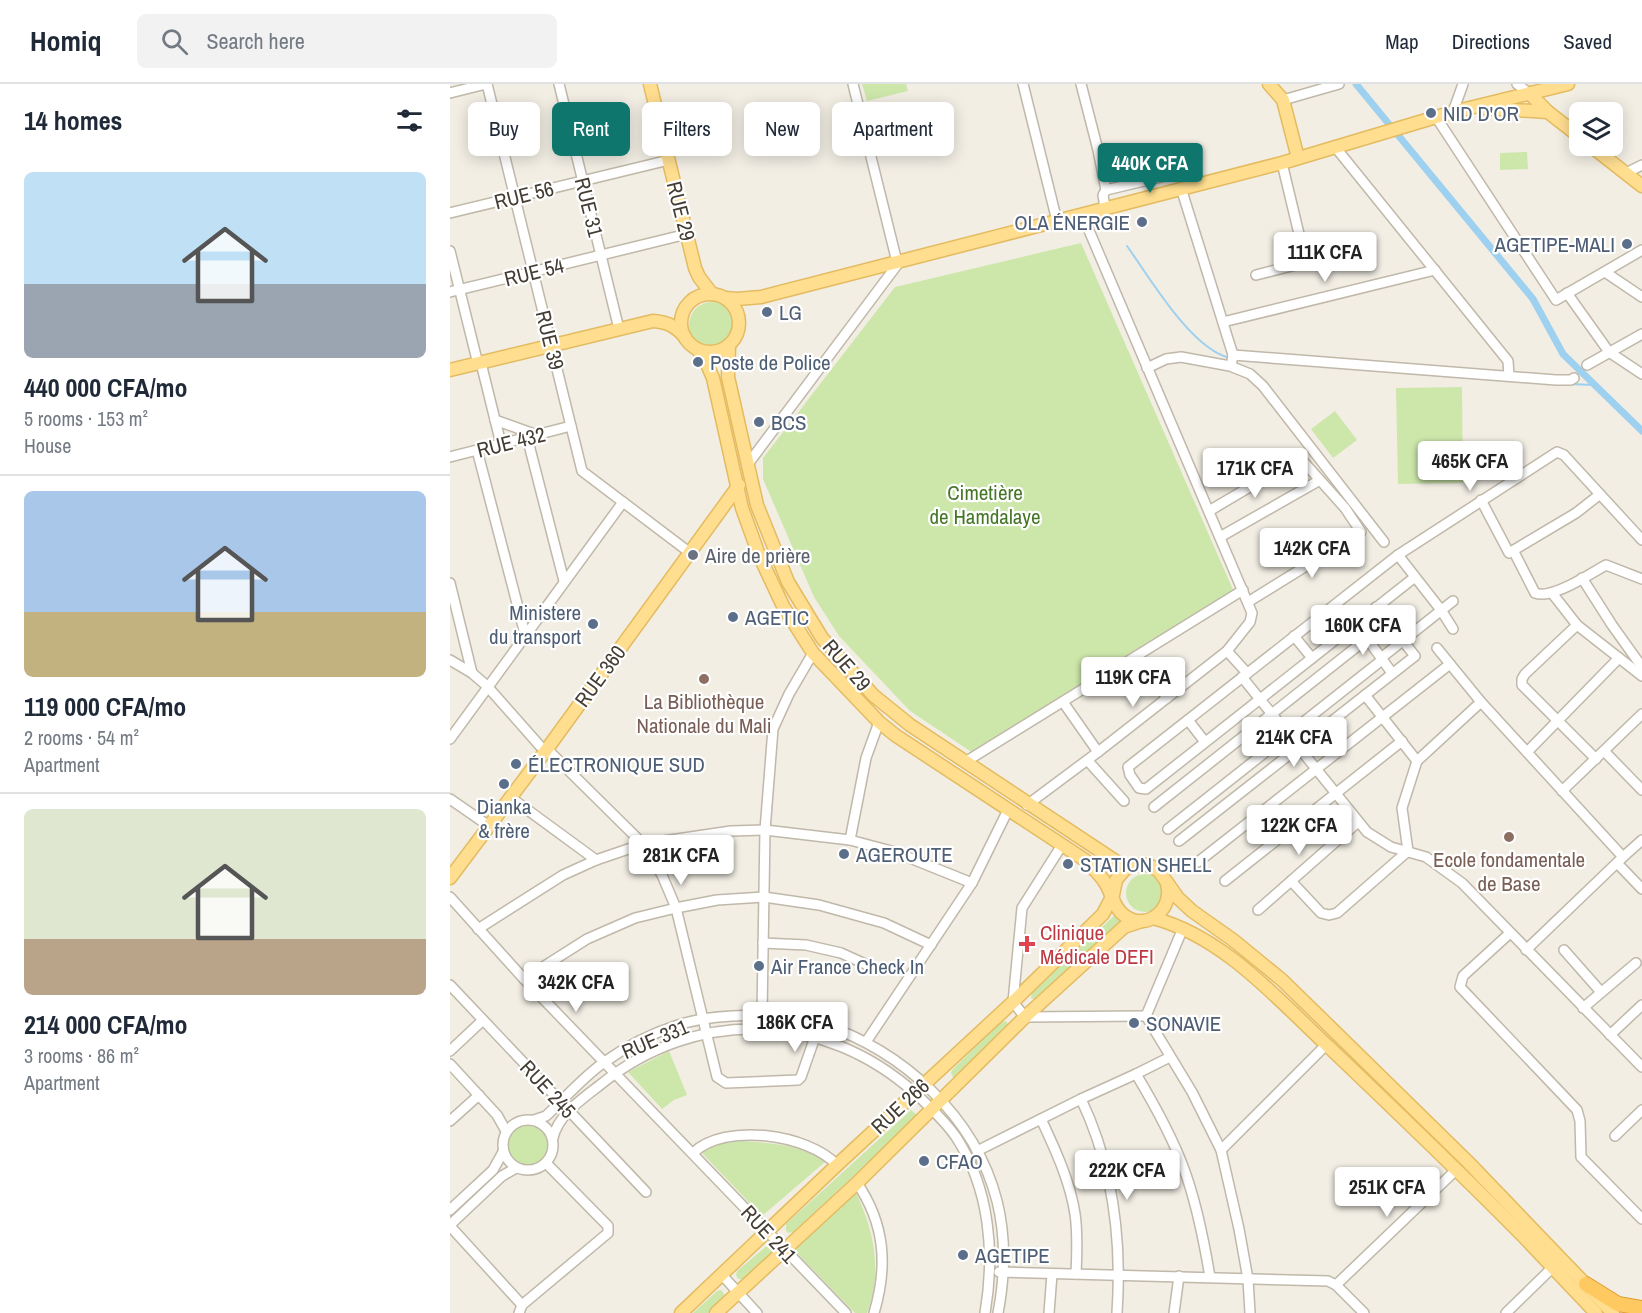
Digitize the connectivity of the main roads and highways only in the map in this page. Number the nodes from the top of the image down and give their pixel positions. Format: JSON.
{"nodes":[{"id":1,"x":650,"y":84,"type":"edge"},
{"id":2,"x":1269,"y":84,"type":"edge"},
{"id":3,"x":1568,"y":84,"type":"edge"},
{"id":4,"x":1529,"y":93,"type":"junction"},
{"id":5,"x":1468,"y":108,"type":"junction"},
{"id":6,"x":1548,"y":112,"type":"junction"},
{"id":7,"x":1569,"y":128,"type":"edge"},
{"id":8,"x":1604,"y":156,"type":"edge"},
{"id":9,"x":1298,"y":158,"type":"junction"},
{"id":10,"x":1642,"y":186,"type":"edge"},
{"id":11,"x":695,"y":268,"type":"junction"},
{"id":12,"x":718,"y":296,"type":"junction"},
{"id":13,"x":761,"y":297,"type":"junction"},
{"id":14,"x":689,"y":304,"type":"junction"},
{"id":15,"x":653,"y":321,"type":"junction"},
{"id":16,"x":740,"y":322,"type":"junction"},
{"id":17,"x":685,"y":337,"type":"junction"},
{"id":18,"x":729,"y":346,"type":"junction"},
{"id":19,"x":696,"y":348,"type":"junction"},
{"id":20,"x":450,"y":370,"type":"edge"},
{"id":21,"x":748,"y":467,"type":"junction"},
{"id":22,"x":737,"y":483,"type":"junction"},
{"id":23,"x":544,"y":748,"type":"junction"},
{"id":24,"x":486,"y":824,"type":"junction"},
{"id":25,"x":450,"y":868,"type":"edge"},
{"id":26,"x":1126,"y":868,"type":"junction"},
{"id":27,"x":450,"y":878,"type":"edge"},
{"id":28,"x":1166,"y":880,"type":"junction"},
{"id":29,"x":1113,"y":895,"type":"junction"},
{"id":30,"x":1149,"y":919,"type":"junction"},
{"id":31,"x":1586,"y":1284,"type":"junction"},
{"id":32,"x":1642,"y":1308,"type":"edge"},
{"id":33,"x":681,"y":1313,"type":"edge"},
{"id":34,"x":716,"y":1313,"type":"edge"},
{"id":35,"x":1596,"y":1313,"type":"edge"},
{"id":36,"x":1613,"y":1313,"type":"edge"}],
"edges":[{"from":1,"to":11,"type":"main road","name":"RUE 29"},
{"from":2,"to":9,"type":"main road"},
{"from":3,"to":4,"type":"main road"},
{"from":4,"to":5,"type":"main road"},
{"from":4,"to":6,"type":"main road"},
{"from":5,"to":6,"type":"main road"},
{"from":5,"to":9,"type":"main road"},
{"from":6,"to":7,"type":"main road"},
{"from":8,"to":10,"type":"main road"},
{"from":9,"to":13,"type":"main road"},
{"from":11,"to":12,"type":"main road","name":"RUE 29"},
{"from":11,"to":14,"type":"main road","name":"RUE 29"},
{"from":12,"to":13,"type":"main road"},
{"from":12,"to":14,"type":"main road"},
{"from":12,"to":16,"type":"main road"},
{"from":13,"to":16,"type":"main road"},
{"from":14,"to":15,"type":"main road"},
{"from":14,"to":17,"type":"main road"},
{"from":15,"to":17,"type":"main road"},
{"from":15,"to":20,"type":"main road"},
{"from":16,"to":18,"type":"main road"},
{"from":17,"to":19,"type":"main road"},
{"from":18,"to":19,"type":"main road"},
{"from":18,"to":21,"type":"main road","name":"RUE 29"},
{"from":19,"to":22,"type":"main road"},
{"from":21,"to":22,"type":"main road","name":"RUE 360"},
{"from":21,"to":26,"type":"main road","name":"RUE 29"},
{"from":22,"to":23,"type":"main road","name":"RUE 360"},
{"from":22,"to":23,"type":"main road"},
{"from":22,"to":29,"type":"main road"},
{"from":23,"to":24,"type":"main road"},
{"from":23,"to":24,"type":"main road","name":"RUE 360"},
{"from":24,"to":25,"type":"main road"},
{"from":24,"to":27,"type":"main road","name":"RUE 360"},
{"from":26,"to":28,"type":"main road"},
{"from":26,"to":29,"type":"main road"},
{"from":28,"to":30,"type":"main road"},
{"from":28,"to":31,"type":"main road"},
{"from":29,"to":30,"type":"main road"},
{"from":29,"to":33,"type":"main road","name":"RUE 266"},
{"from":30,"to":34,"type":"main road","name":"RUE 266"},
{"from":30,"to":35,"type":"main road"},
{"from":31,"to":32,"type":"highway"},
{"from":31,"to":36,"type":"main road"}]}
